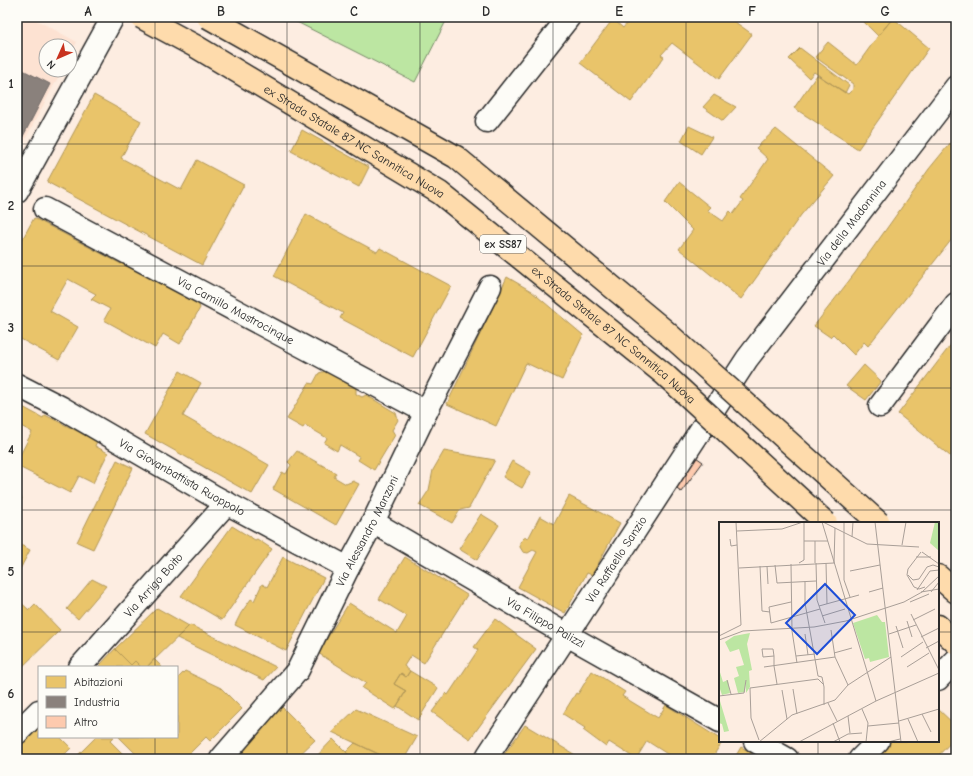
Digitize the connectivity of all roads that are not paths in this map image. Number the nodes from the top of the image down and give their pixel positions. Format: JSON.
{"nodes":[{"id":1,"x":113,"y":17,"type":"edge"},
{"id":2,"x":141,"y":17,"type":"edge"},
{"id":3,"x":208,"y":17,"type":"edge"},
{"id":4,"x":569,"y":17,"type":"edge"},
{"id":5,"x":956,"y":87,"type":"edge"},
{"id":6,"x":487,"y":121,"type":"dead end"},
{"id":7,"x":17,"y":192,"type":"edge"},
{"id":8,"x":45,"y":209,"type":"dead end"},
{"id":9,"x":490,"y":287,"type":"dead end"},
{"id":10,"x":956,"y":304,"type":"edge"},
{"id":11,"x":747,"y":359,"type":"joint"},
{"id":12,"x":17,"y":385,"type":"edge"},
{"id":13,"x":880,"y":406,"type":"dead end"},
{"id":14,"x":426,"y":412,"type":"junction"},
{"id":15,"x":227,"y":503,"type":"junction"},
{"id":16,"x":373,"y":522,"type":"junction"},
{"id":17,"x":825,"y":522,"type":"edge"},
{"id":18,"x":878,"y":522,"type":"edge"},
{"id":19,"x":348,"y":568,"type":"junction"},
{"id":20,"x":939,"y":577,"type":"edge"},
{"id":21,"x":956,"y":592,"type":"edge"},
{"id":22,"x":939,"y":627,"type":"edge"},
{"id":23,"x":567,"y":635,"type":"junction"},
{"id":24,"x":956,"y":643,"type":"edge"},
{"id":25,"x":956,"y":660,"type":"edge"},
{"id":26,"x":81,"y":666,"type":"edge"},
{"id":27,"x":939,"y":678,"type":"edge"},
{"id":28,"x":38,"y":712,"type":"edge"},
{"id":29,"x":719,"y":720,"type":"edge"},
{"id":30,"x":17,"y":733,"type":"edge"},
{"id":31,"x":757,"y":742,"type":"edge"},
{"id":32,"x":877,"y":742,"type":"edge"},
{"id":33,"x":221,"y":759,"type":"edge"},
{"id":34,"x":487,"y":759,"type":"edge"},
{"id":35,"x":787,"y":759,"type":"edge"},
{"id":36,"x":860,"y":759,"type":"edge"}],
"edges":[{"from":1,"to":7,"type":"street"},
{"from":2,"to":17,"type":"highway","name":"ex Strada Statale 87 NC Sannitica Nuova","number":"ex SS87","bridge":true},
{"from":3,"to":18,"type":"highway","number":"ex SS87","bridge":true},
{"from":4,"to":6,"type":"street"},
{"from":5,"to":11,"type":"street","name":"Via della Madonnina"},
{"from":8,"to":14,"type":"street","name":"Via Camillo Mastrocinque"},
{"from":9,"to":14,"type":"street","name":"Via Alessandro Manzoni"},
{"from":10,"to":13,"type":"street"},
{"from":11,"to":23,"type":"street","name":"Via Raffaello Sanzio"},
{"from":12,"to":15,"type":"street","name":"Via Giovanbattista Ruoppolo"},
{"from":14,"to":16,"type":"street","name":"Via Alessandro Manzoni"},
{"from":15,"to":19,"type":"street","name":"Via Giovanbattista Ruoppolo"},
{"from":15,"to":26,"type":"street","name":"Via Arrigo Boito"},
{"from":16,"to":19,"type":"street","name":"Via Alessandro Manzoni"},
{"from":16,"to":23,"type":"street","name":"Via Filippo Palizzi"},
{"from":19,"to":33,"type":"street","name":"Via Alessandro Manzoni"},
{"from":20,"to":21,"type":"highway"},
{"from":22,"to":24,"type":"highway"},
{"from":23,"to":29,"type":"street","name":"Via Filippo Palizzi"},
{"from":23,"to":34,"type":"street","name":"Via Raffaello Sanzio"},
{"from":25,"to":27,"type":"street"},
{"from":28,"to":30,"type":"street"},
{"from":31,"to":35,"type":"street"},
{"from":32,"to":36,"type":"street"}]}
